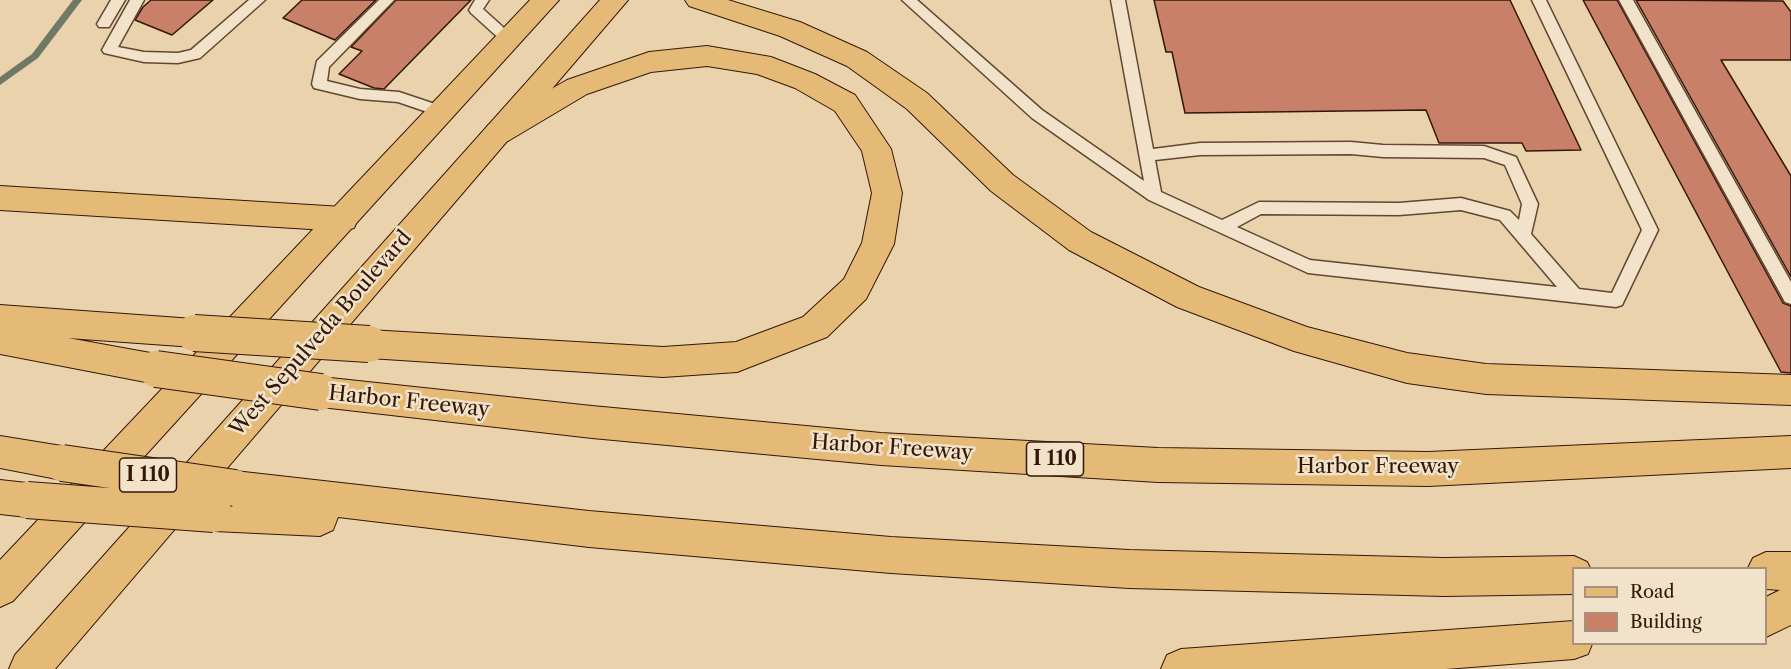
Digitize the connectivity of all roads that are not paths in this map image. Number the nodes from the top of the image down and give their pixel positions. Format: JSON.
{"nodes":[{"id":1,"x":118,"y":0,"type":"edge"},
{"id":2,"x":137,"y":0,"type":"edge"},
{"id":3,"x":258,"y":0,"type":"edge"},
{"id":4,"x":387,"y":0,"type":"edge"},
{"id":5,"x":482,"y":0,"type":"edge"},
{"id":6,"x":546,"y":0,"type":"edge"},
{"id":7,"x":615,"y":0,"type":"edge"},
{"id":8,"x":698,"y":0,"type":"edge"},
{"id":9,"x":909,"y":0,"type":"edge"},
{"id":10,"x":1118,"y":0,"type":"edge"},
{"id":11,"x":1539,"y":0,"type":"edge"},
{"id":12,"x":1626,"y":0,"type":"edge"},
{"id":13,"x":104,"y":24,"type":"dead end"},
{"id":14,"x":509,"y":40,"type":"junction"},
{"id":15,"x":442,"y":112,"type":"junction"},
{"id":16,"x":498,"y":133,"type":"junction"},
{"id":17,"x":1146,"y":155,"type":"junction"},
{"id":18,"x":1154,"y":196,"type":"junction"},
{"id":19,"x":0,"y":198,"type":"edge"},
{"id":20,"x":343,"y":219,"type":"junction"},
{"id":21,"x":1223,"y":227,"type":"junction"},
{"id":22,"x":1522,"y":236,"type":"junction"},
{"id":23,"x":1575,"y":296,"type":"junction"},
{"id":24,"x":1791,"y":297,"type":"edge"},
{"id":25,"x":0,"y":319,"type":"edge"},
{"id":26,"x":0,"y":340,"type":"edge"},
{"id":27,"x":1791,"y":390,"type":"edge"},
{"id":28,"x":0,"y":452,"type":"edge"},
{"id":29,"x":1791,"y":452,"type":"edge"},
{"id":30,"x":14,"y":498,"type":"edge"},
{"id":31,"x":225,"y":501,"type":"junction"},
{"id":32,"x":1767,"y":571,"type":"edge"},
{"id":33,"x":1791,"y":571,"type":"edge"},
{"id":34,"x":1572,"y":574,"type":"edge"},
{"id":35,"x":0,"y":588,"type":"edge"},
{"id":36,"x":1791,"y":604,"type":"edge"},
{"id":37,"x":1767,"y":617,"type":"edge"},
{"id":38,"x":1572,"y":640,"type":"edge"},
{"id":39,"x":29,"y":669,"type":"edge"},
{"id":40,"x":1181,"y":669,"type":"edge"}],
"edges":[{"from":1,"to":13,"type":"lane"},
{"from":2,"to":3,"type":"lane"},
{"from":4,"to":15,"type":"lane"},
{"from":5,"to":14,"type":"lane"},
{"from":6,"to":14,"type":"main road"},
{"from":7,"to":16,"type":"main road","name":"West Sepulveda Boulevard"},
{"from":8,"to":27,"type":"main road"},
{"from":9,"to":18,"type":"lane"},
{"from":10,"to":17,"type":"lane"},
{"from":11,"to":23,"type":"lane"},
{"from":12,"to":24,"type":"lane"},
{"from":14,"to":15,"type":"main road"},
{"from":15,"to":20,"type":"main road"},
{"from":16,"to":25,"type":"main road","bridge":true},
{"from":16,"to":39,"type":"main road","name":"West Sepulveda Boulevard"},
{"from":17,"to":18,"type":"lane"},
{"from":17,"to":22,"type":"lane"},
{"from":18,"to":21,"type":"lane"},
{"from":19,"to":20,"type":"main road"},
{"from":20,"to":35,"type":"main road"},
{"from":21,"to":22,"type":"lane"},
{"from":21,"to":23,"type":"lane"},
{"from":22,"to":23,"type":"lane"},
{"from":26,"to":29,"type":"main road","name":"Harbor Freeway","number":"I 110","bridge":true},
{"from":28,"to":31,"type":"main road","number":"I 110","bridge":true},
{"from":30,"to":31,"type":"main road","bridge":true},
{"from":31,"to":34,"type":"main road","number":"I 110"},
{"from":32,"to":33,"type":"main road"},
{"from":36,"to":37,"type":"main road"},
{"from":38,"to":40,"type":"main road"}]}
